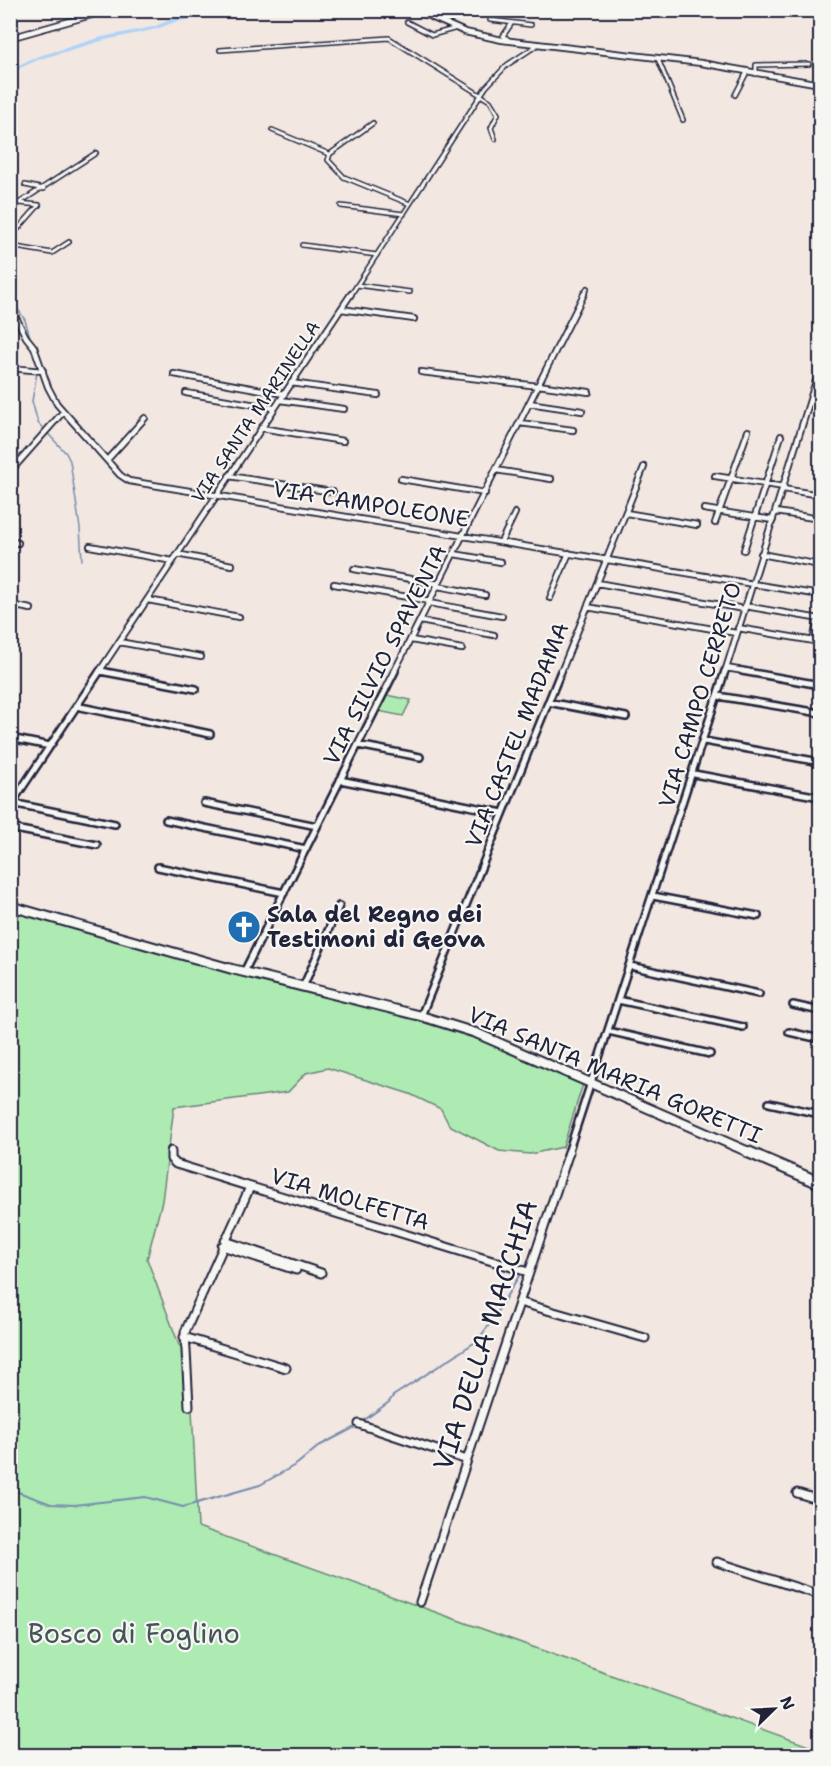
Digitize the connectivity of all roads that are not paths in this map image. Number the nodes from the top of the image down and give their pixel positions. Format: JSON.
{"nodes":[{"id":1,"x":109,"y":10,"type":"edge"},
{"id":2,"x":415,"y":10,"type":"edge"},
{"id":3,"x":490,"y":20,"type":"dead end"},
{"id":4,"x":407,"y":22,"type":"dead end"},
{"id":5,"x":512,"y":23,"type":"junction"},
{"id":6,"x":531,"y":25,"type":"dead end"},
{"id":7,"x":457,"y":28,"type":"junction"},
{"id":8,"x":10,"y":38,"type":"edge"},
{"id":9,"x":506,"y":41,"type":"junction"},
{"id":10,"x":536,"y":46,"type":"junction"},
{"id":11,"x":220,"y":50,"type":"dead end"},
{"id":12,"x":658,"y":59,"type":"junction"},
{"id":13,"x":809,"y":64,"type":"dead end"},
{"id":14,"x":747,"y":72,"type":"junction"},
{"id":15,"x":756,"y":74,"type":"junction"},
{"id":16,"x":820,"y":84,"type":"edge"},
{"id":17,"x":481,"y":95,"type":"junction"},
{"id":18,"x":735,"y":95,"type":"dead end"},
{"id":19,"x":683,"y":120,"type":"dead end"},
{"id":20,"x":373,"y":123,"type":"dead end"},
{"id":21,"x":272,"y":130,"type":"dead end"},
{"id":22,"x":495,"y":139,"type":"dead end"},
{"id":23,"x":96,"y":153,"type":"dead end"},
{"id":24,"x":329,"y":154,"type":"junction"},
{"id":25,"x":343,"y":177,"type":"joint"},
{"id":26,"x":25,"y":185,"type":"dead end"},
{"id":27,"x":44,"y":189,"type":"junction"},
{"id":28,"x":10,"y":202,"type":"edge"},
{"id":29,"x":20,"y":203,"type":"junction"},
{"id":30,"x":410,"y":204,"type":"junction"},
{"id":31,"x":39,"y":205,"type":"joint"},
{"id":32,"x":341,"y":206,"type":"dead end"},
{"id":33,"x":404,"y":214,"type":"junction"},
{"id":34,"x":10,"y":238,"type":"edge"},
{"id":35,"x":69,"y":242,"type":"dead end"},
{"id":36,"x":302,"y":245,"type":"dead end"},
{"id":37,"x":10,"y":246,"type":"edge"},
{"id":38,"x":377,"y":255,"type":"junction"},
{"id":39,"x":357,"y":285,"type":"junction"},
{"id":40,"x":587,"y":288,"type":"dead end"},
{"id":41,"x":410,"y":292,"type":"dead end"},
{"id":42,"x":10,"y":306,"type":"edge"},
{"id":43,"x":341,"y":309,"type":"junction"},
{"id":44,"x":414,"y":319,"type":"dead end"},
{"id":45,"x":10,"y":368,"type":"edge"},
{"id":46,"x":820,"y":368,"type":"edge"},
{"id":47,"x":43,"y":371,"type":"junction"},
{"id":48,"x":421,"y":372,"type":"dead end"},
{"id":49,"x":174,"y":374,"type":"dead end"},
{"id":50,"x":291,"y":383,"type":"junction"},
{"id":51,"x":538,"y":386,"type":"junction"},
{"id":52,"x":589,"y":392,"type":"dead end"},
{"id":53,"x":186,"y":393,"type":"dead end"},
{"id":54,"x":284,"y":394,"type":"junction"},
{"id":55,"x":378,"y":395,"type":"dead end"},
{"id":56,"x":280,"y":400,"type":"junction"},
{"id":57,"x":529,"y":404,"type":"junction"},
{"id":58,"x":274,"y":408,"type":"junction"},
{"id":59,"x":344,"y":409,"type":"dead end"},
{"id":60,"x":582,"y":411,"type":"dead end"},
{"id":61,"x":63,"y":412,"type":"junction"},
{"id":62,"x":144,"y":418,"type":"dead end"},
{"id":63,"x":520,"y":423,"type":"junction"},
{"id":64,"x":261,"y":428,"type":"junction"},
{"id":65,"x":573,"y":430,"type":"dead end"},
{"id":66,"x":748,"y":431,"type":"dead end"},
{"id":67,"x":781,"y":436,"type":"dead end"},
{"id":68,"x":343,"y":441,"type":"dead end"},
{"id":69,"x":107,"y":460,"type":"junction"},
{"id":70,"x":644,"y":468,"type":"dead end"},
{"id":71,"x":496,"y":470,"type":"junction"},
{"id":72,"x":10,"y":472,"type":"edge"},
{"id":73,"x":229,"y":476,"type":"junction"},
{"id":74,"x":715,"y":476,"type":"dead end"},
{"id":75,"x":731,"y":478,"type":"junction"},
{"id":76,"x":400,"y":479,"type":"dead end"},
{"id":77,"x":550,"y":479,"type":"dead end"},
{"id":78,"x":765,"y":484,"type":"junction"},
{"id":79,"x":783,"y":488,"type":"junction"},
{"id":80,"x":333,"y":492,"type":"dead end"},
{"id":81,"x":485,"y":493,"type":"junction"},
{"id":82,"x":216,"y":495,"type":"junction"},
{"id":83,"x":820,"y":495,"type":"edge"},
{"id":84,"x":704,"y":509,"type":"dead end"},
{"id":85,"x":719,"y":511,"type":"junction"},
{"id":86,"x":776,"y":512,"type":"junction"},
{"id":87,"x":515,"y":513,"type":"dead end"},
{"id":88,"x":626,"y":513,"type":"junction"},
{"id":89,"x":755,"y":517,"type":"junction"},
{"id":90,"x":820,"y":519,"type":"edge"},
{"id":91,"x":773,"y":520,"type":"junction"},
{"id":92,"x":715,"y":524,"type":"dead end"},
{"id":93,"x":697,"y":525,"type":"dead end"},
{"id":94,"x":464,"y":536,"type":"junction"},
{"id":95,"x":10,"y":541,"type":"edge"},
{"id":96,"x":501,"y":542,"type":"junction"},
{"id":97,"x":18,"y":543,"type":"dead end"},
{"id":98,"x":90,"y":546,"type":"dead end"},
{"id":99,"x":744,"y":550,"type":"dead end"},
{"id":100,"x":177,"y":554,"type":"junction"},
{"id":101,"x":454,"y":554,"type":"junction"},
{"id":102,"x":569,"y":554,"type":"junction"},
{"id":103,"x":761,"y":554,"type":"junction"},
{"id":104,"x":607,"y":560,"type":"junction"},
{"id":105,"x":173,"y":561,"type":"junction"},
{"id":106,"x":501,"y":562,"type":"dead end"},
{"id":107,"x":232,"y":565,"type":"dead end"},
{"id":108,"x":820,"y":565,"type":"edge"},
{"id":109,"x":354,"y":569,"type":"dead end"},
{"id":110,"x":597,"y":583,"type":"junction"},
{"id":111,"x":752,"y":583,"type":"junction"},
{"id":112,"x":334,"y":584,"type":"dead end"},
{"id":113,"x":438,"y":585,"type":"junction"},
{"id":114,"x":485,"y":595,"type":"dead end"},
{"id":115,"x":820,"y":595,"type":"edge"},
{"id":116,"x":550,"y":598,"type":"dead end"},
{"id":117,"x":148,"y":600,"type":"junction"},
{"id":118,"x":430,"y":602,"type":"junction"},
{"id":119,"x":10,"y":605,"type":"edge"},
{"id":120,"x":587,"y":607,"type":"junction"},
{"id":121,"x":744,"y":608,"type":"junction"},
{"id":122,"x":31,"y":609,"type":"dead end"},
{"id":123,"x":502,"y":616,"type":"dead end"},
{"id":124,"x":239,"y":617,"type":"dead end"},
{"id":125,"x":819,"y":618,"type":"edge"},
{"id":126,"x":420,"y":621,"type":"junction"},
{"id":127,"x":737,"y":630,"type":"junction"},
{"id":128,"x":494,"y":635,"type":"dead end"},
{"id":129,"x":411,"y":640,"type":"junction"},
{"id":130,"x":813,"y":641,"type":"junction"},
{"id":131,"x":119,"y":642,"type":"junction"},
{"id":132,"x":820,"y":642,"type":"edge"},
{"id":133,"x":462,"y":649,"type":"dead end"},
{"id":134,"x":201,"y":657,"type":"dead end"},
{"id":135,"x":726,"y":668,"type":"junction"},
{"id":136,"x":100,"y":672,"type":"junction"},
{"id":137,"x":820,"y":685,"type":"edge"},
{"id":138,"x":196,"y":689,"type":"dead end"},
{"id":139,"x":717,"y":696,"type":"junction"},
{"id":140,"x":548,"y":702,"type":"junction"},
{"id":141,"x":76,"y":706,"type":"junction"},
{"id":142,"x":820,"y":713,"type":"edge"},
{"id":143,"x":626,"y":717,"type":"dead end"},
{"id":144,"x":210,"y":734,"type":"dead end"},
{"id":145,"x":10,"y":738,"type":"edge"},
{"id":146,"x":704,"y":741,"type":"junction"},
{"id":147,"x":358,"y":745,"type":"junction"},
{"id":148,"x":50,"y":746,"type":"junction"},
{"id":149,"x":420,"y":757,"type":"dead end"},
{"id":150,"x":820,"y":762,"type":"edge"},
{"id":151,"x":693,"y":774,"type":"junction"},
{"id":152,"x":340,"y":780,"type":"junction"},
{"id":153,"x":820,"y":797,"type":"edge"},
{"id":154,"x":204,"y":803,"type":"dead end"},
{"id":155,"x":11,"y":804,"type":"edge"},
{"id":156,"x":503,"y":813,"type":"junction"},
{"id":157,"x":166,"y":820,"type":"dead end"},
{"id":158,"x":115,"y":824,"type":"dead end"},
{"id":159,"x":317,"y":826,"type":"junction"},
{"id":160,"x":10,"y":828,"type":"edge"},
{"id":161,"x":97,"y":845,"type":"dead end"},
{"id":162,"x":306,"y":849,"type":"junction"},
{"id":163,"x":158,"y":867,"type":"dead end"},
{"id":164,"x":284,"y":893,"type":"junction"},
{"id":165,"x":653,"y":896,"type":"junction"},
{"id":166,"x":10,"y":906,"type":"edge"},
{"id":167,"x":339,"y":906,"type":"dead end"},
{"id":168,"x":758,"y":916,"type":"dead end"},
{"id":169,"x":630,"y":966,"type":"junction"},
{"id":170,"x":244,"y":972,"type":"junction"},
{"id":171,"x":303,"y":987,"type":"junction"},
{"id":172,"x":759,"y":994,"type":"dead end"},
{"id":173,"x":618,"y":1000,"type":"junction"},
{"id":174,"x":793,"y":1005,"type":"dead end"},
{"id":175,"x":820,"y":1011,"type":"edge"},
{"id":176,"x":421,"y":1016,"type":"junction"},
{"id":177,"x":743,"y":1027,"type":"dead end"},
{"id":178,"x":608,"y":1031,"type":"junction"},
{"id":179,"x":789,"y":1032,"type":"dead end"},
{"id":180,"x":820,"y":1039,"type":"edge"},
{"id":181,"x":710,"y":1054,"type":"dead end"},
{"id":182,"x":590,"y":1082,"type":"junction"},
{"id":183,"x":769,"y":1103,"type":"dead end"},
{"id":184,"x":820,"y":1114,"type":"edge"},
{"id":185,"x":171,"y":1150,"type":"dead end"},
{"id":186,"x":820,"y":1183,"type":"edge"},
{"id":187,"x":249,"y":1187,"type":"junction"},
{"id":188,"x":224,"y":1243,"type":"junction"},
{"id":189,"x":296,"y":1270,"type":"dead end"},
{"id":190,"x":528,"y":1272,"type":"junction"},
{"id":191,"x":321,"y":1273,"type":"dead end"},
{"id":192,"x":519,"y":1302,"type":"junction"},
{"id":193,"x":184,"y":1337,"type":"junction"},
{"id":194,"x":645,"y":1338,"type":"dead end"},
{"id":195,"x":286,"y":1368,"type":"dead end"},
{"id":196,"x":189,"y":1406,"type":"dead end"},
{"id":197,"x":359,"y":1424,"type":"dead end"},
{"id":198,"x":467,"y":1460,"type":"junction"},
{"id":199,"x":797,"y":1493,"type":"dead end"},
{"id":200,"x":820,"y":1500,"type":"edge"},
{"id":201,"x":717,"y":1562,"type":"dead end"},
{"id":202,"x":820,"y":1595,"type":"edge"},
{"id":203,"x":420,"y":1602,"type":"dead end"}],
"edges":[{"from":1,"to":8,"type":"main road"},
{"from":2,"to":7,"type":"main road"},
{"from":3,"to":5,"type":"street"},
{"from":4,"to":7,"type":"street"},
{"from":5,"to":6,"type":"street"},
{"from":5,"to":9,"type":"street"},
{"from":7,"to":9,"type":"main road"},
{"from":9,"to":10,"type":"main road"},
{"from":10,"to":12,"type":"main road"},
{"from":10,"to":17,"type":"street","name":"VIA SANTA MARINELLA"},
{"from":11,"to":17,"type":"street"},
{"from":12,"to":14,"type":"main road"},
{"from":12,"to":19,"type":"street"},
{"from":13,"to":15,"type":"street"},
{"from":14,"to":15,"type":"main road"},
{"from":14,"to":18,"type":"street"},
{"from":15,"to":16,"type":"main road"},
{"from":17,"to":22,"type":"street"},
{"from":17,"to":30,"type":"street","name":"VIA SANTA MARINELLA"},
{"from":20,"to":24,"type":"street"},
{"from":21,"to":24,"type":"street"},
{"from":23,"to":27,"type":"street"},
{"from":24,"to":25,"type":"street"},
{"from":25,"to":30,"type":"street"},
{"from":26,"to":27,"type":"street"},
{"from":27,"to":29,"type":"street"},
{"from":28,"to":29,"type":"street"},
{"from":29,"to":31,"type":"street"},
{"from":30,"to":33,"type":"street","name":"VIA SANTA MARINELLA"},
{"from":31,"to":34,"type":"street"},
{"from":32,"to":33,"type":"street"},
{"from":33,"to":38,"type":"street","name":"VIA SANTA MARINELLA"},
{"from":35,"to":37,"type":"street"},
{"from":36,"to":38,"type":"street"},
{"from":38,"to":39,"type":"street","name":"VIA SANTA MARINELLA"},
{"from":39,"to":41,"type":"street"},
{"from":39,"to":43,"type":"street","name":"VIA SANTA MARINELLA"},
{"from":40,"to":51,"type":"street","name":"VIA SILVIO SPAVENTA"},
{"from":42,"to":47,"type":"street","name":"VIA CAMPOLEONE"},
{"from":43,"to":44,"type":"street"},
{"from":43,"to":50,"type":"street","name":"VIA SANTA MARINELLA"},
{"from":45,"to":47,"type":"street"},
{"from":46,"to":79,"type":"street","name":"VIA CAMPO CERRETO"},
{"from":47,"to":61,"type":"street","name":"VIA CAMPOLEONE"},
{"from":48,"to":51,"type":"street"},
{"from":49,"to":54,"type":"street"},
{"from":50,"to":54,"type":"street","name":"VIA SANTA MARINELLA"},
{"from":50,"to":55,"type":"street"},
{"from":51,"to":52,"type":"street"},
{"from":51,"to":57,"type":"street","name":"VIA SILVIO SPAVENTA"},
{"from":53,"to":58,"type":"street"},
{"from":54,"to":56,"type":"street","name":"VIA SANTA MARINELLA"},
{"from":56,"to":58,"type":"street","name":"VIA SANTA MARINELLA"},
{"from":56,"to":59,"type":"street"},
{"from":57,"to":60,"type":"street"},
{"from":57,"to":63,"type":"street","name":"VIA SILVIO SPAVENTA"},
{"from":58,"to":64,"type":"street","name":"VIA SANTA MARINELLA"},
{"from":61,"to":69,"type":"street","name":"VIA CAMPOLEONE"},
{"from":61,"to":72,"type":"street"},
{"from":62,"to":69,"type":"street"},
{"from":63,"to":65,"type":"street"},
{"from":63,"to":71,"type":"street","name":"VIA SILVIO SPAVENTA"},
{"from":64,"to":68,"type":"street"},
{"from":64,"to":73,"type":"street","name":"VIA SANTA MARINELLA"},
{"from":66,"to":75,"type":"street"},
{"from":67,"to":78,"type":"street"},
{"from":69,"to":82,"type":"street","name":"VIA CAMPOLEONE"},
{"from":70,"to":88,"type":"street","name":"VIA CASTEL MADAMA"},
{"from":71,"to":77,"type":"street"},
{"from":71,"to":81,"type":"street","name":"VIA SILVIO SPAVENTA"},
{"from":73,"to":80,"type":"street"},
{"from":73,"to":82,"type":"street","name":"VIA SANTA MARINELLA"},
{"from":74,"to":75,"type":"street"},
{"from":75,"to":78,"type":"street"},
{"from":75,"to":85,"type":"street"},
{"from":76,"to":81,"type":"street"},
{"from":78,"to":79,"type":"street"},
{"from":78,"to":89,"type":"street"},
{"from":79,"to":83,"type":"street"},
{"from":79,"to":86,"type":"street","name":"VIA CAMPO CERRETO"},
{"from":81,"to":94,"type":"street","name":"VIA SILVIO SPAVENTA"},
{"from":82,"to":94,"type":"street","name":"VIA CAMPOLEONE"},
{"from":82,"to":100,"type":"street","name":"VIA SANTA MARINELLA"},
{"from":84,"to":85,"type":"street"},
{"from":85,"to":89,"type":"street"},
{"from":85,"to":92,"type":"street"},
{"from":86,"to":90,"type":"street"},
{"from":86,"to":91,"type":"street","name":"VIA CAMPO CERRETO"},
{"from":87,"to":96,"type":"street"},
{"from":88,"to":93,"type":"street"},
{"from":88,"to":104,"type":"street","name":"VIA CASTEL MADAMA"},
{"from":89,"to":91,"type":"street"},
{"from":89,"to":99,"type":"street"},
{"from":91,"to":103,"type":"street","name":"VIA CAMPO CERRETO"},
{"from":94,"to":96,"type":"street","name":"VIA CAMPOLEONE"},
{"from":94,"to":101,"type":"street","name":"VIA SILVIO SPAVENTA"},
{"from":95,"to":97,"type":"street"},
{"from":96,"to":102,"type":"street","name":"VIA CAMPOLEONE"},
{"from":98,"to":105,"type":"street"},
{"from":100,"to":105,"type":"street","name":"VIA SANTA MARINELLA"},
{"from":100,"to":107,"type":"street"},
{"from":101,"to":106,"type":"street"},
{"from":101,"to":113,"type":"street","name":"VIA SILVIO SPAVENTA"},
{"from":102,"to":104,"type":"street","name":"VIA CAMPOLEONE"},
{"from":102,"to":116,"type":"street"},
{"from":103,"to":108,"type":"street"},
{"from":103,"to":111,"type":"street","name":"VIA CAMPO CERRETO"},
{"from":104,"to":110,"type":"street","name":"VIA CASTEL MADAMA"},
{"from":104,"to":111,"type":"street","name":"VIA CAMPOLEONE"},
{"from":105,"to":117,"type":"street","name":"VIA SANTA MARINELLA"},
{"from":109,"to":113,"type":"street"},
{"from":110,"to":120,"type":"street","name":"VIA CASTEL MADAMA"},
{"from":110,"to":121,"type":"street"},
{"from":111,"to":115,"type":"street","name":"VIA CAMPOLEONE"},
{"from":111,"to":121,"type":"street","name":"VIA CAMPO CERRETO"},
{"from":112,"to":118,"type":"street"},
{"from":113,"to":114,"type":"street"},
{"from":113,"to":118,"type":"street","name":"VIA SILVIO SPAVENTA"},
{"from":117,"to":124,"type":"street"},
{"from":117,"to":131,"type":"street","name":"VIA SANTA MARINELLA"},
{"from":118,"to":123,"type":"street"},
{"from":118,"to":126,"type":"street","name":"VIA SILVIO SPAVENTA"},
{"from":119,"to":122,"type":"street"},
{"from":120,"to":127,"type":"street"},
{"from":120,"to":140,"type":"street","name":"VIA CASTEL MADAMA"},
{"from":121,"to":125,"type":"street"},
{"from":121,"to":127,"type":"street","name":"VIA CAMPO CERRETO"},
{"from":125,"to":130,"type":"street"},
{"from":126,"to":128,"type":"street"},
{"from":126,"to":129,"type":"street","name":"VIA SILVIO SPAVENTA"},
{"from":127,"to":130,"type":"street"},
{"from":127,"to":135,"type":"street","name":"VIA CAMPO CERRETO"},
{"from":129,"to":133,"type":"street"},
{"from":129,"to":147,"type":"street","name":"VIA SILVIO SPAVENTA"},
{"from":130,"to":132,"type":"street"},
{"from":131,"to":134,"type":"street"},
{"from":131,"to":136,"type":"street","name":"VIA SANTA MARINELLA"},
{"from":135,"to":137,"type":"street"},
{"from":135,"to":139,"type":"street","name":"VIA CAMPO CERRETO"},
{"from":136,"to":138,"type":"street"},
{"from":136,"to":141,"type":"street","name":"VIA SANTA MARINELLA"},
{"from":139,"to":142,"type":"street"},
{"from":139,"to":146,"type":"street","name":"VIA CAMPO CERRETO"},
{"from":140,"to":143,"type":"street"},
{"from":140,"to":156,"type":"street","name":"VIA CASTEL MADAMA"},
{"from":141,"to":144,"type":"street"},
{"from":141,"to":148,"type":"street","name":"VIA SANTA MARINELLA"},
{"from":145,"to":148,"type":"street"},
{"from":146,"to":150,"type":"street"},
{"from":146,"to":151,"type":"street","name":"VIA CAMPO CERRETO"},
{"from":147,"to":149,"type":"street"},
{"from":147,"to":152,"type":"street","name":"VIA SILVIO SPAVENTA"},
{"from":148,"to":155,"type":"street","name":"VIA SANTA MARINELLA"},
{"from":151,"to":153,"type":"street"},
{"from":151,"to":165,"type":"street","name":"VIA CAMPO CERRETO"},
{"from":152,"to":156,"type":"street"},
{"from":152,"to":159,"type":"street","name":"VIA SILVIO SPAVENTA"},
{"from":154,"to":159,"type":"street"},
{"from":155,"to":158,"type":"street"},
{"from":156,"to":176,"type":"street","name":"VIA CASTEL MADAMA"},
{"from":157,"to":162,"type":"street"},
{"from":159,"to":162,"type":"street","name":"VIA SILVIO SPAVENTA"},
{"from":160,"to":161,"type":"street"},
{"from":162,"to":164,"type":"street","name":"VIA SILVIO SPAVENTA"},
{"from":163,"to":164,"type":"street"},
{"from":164,"to":170,"type":"street","name":"VIA SILVIO SPAVENTA"},
{"from":165,"to":168,"type":"street"},
{"from":165,"to":169,"type":"street","name":"VIA CAMPO CERRETO"},
{"from":166,"to":170,"type":"main road","name":"VIA SANTA MARIA GORETTI"},
{"from":167,"to":171,"type":"street"},
{"from":169,"to":172,"type":"street"},
{"from":169,"to":173,"type":"street","name":"VIA CAMPO CERRETO"},
{"from":170,"to":171,"type":"main road","name":"VIA SANTA MARIA GORETTI"},
{"from":171,"to":176,"type":"main road","name":"VIA SANTA MARIA GORETTI"},
{"from":173,"to":177,"type":"street"},
{"from":173,"to":178,"type":"street","name":"VIA CAMPO CERRETO"},
{"from":174,"to":175,"type":"street"},
{"from":176,"to":182,"type":"main road","name":"VIA SANTA MARIA GORETTI"},
{"from":178,"to":181,"type":"street"},
{"from":178,"to":182,"type":"street","name":"VIA CAMPO CERRETO"},
{"from":179,"to":180,"type":"street"},
{"from":182,"to":186,"type":"main road","name":"VIA SANTA MARIA GORETTI"},
{"from":182,"to":190,"type":"street","name":"VIA DELLA MACCHIA"},
{"from":183,"to":184,"type":"street"},
{"from":185,"to":187,"type":"street","name":"VIA MOLFETTA"},
{"from":187,"to":188,"type":"street"},
{"from":187,"to":190,"type":"street","name":"VIA MOLFETTA"},
{"from":188,"to":189,"type":"street"},
{"from":188,"to":191,"type":"street"},
{"from":188,"to":193,"type":"street"},
{"from":190,"to":192,"type":"street","name":"VIA DELLA MACCHIA"},
{"from":192,"to":194,"type":"street"},
{"from":192,"to":198,"type":"street","name":"VIA DELLA MACCHIA"},
{"from":193,"to":195,"type":"street"},
{"from":193,"to":196,"type":"street"},
{"from":197,"to":198,"type":"street"},
{"from":198,"to":203,"type":"street","name":"VIA DELLA MACCHIA"},
{"from":199,"to":200,"type":"street"},
{"from":201,"to":202,"type":"street"}]}
